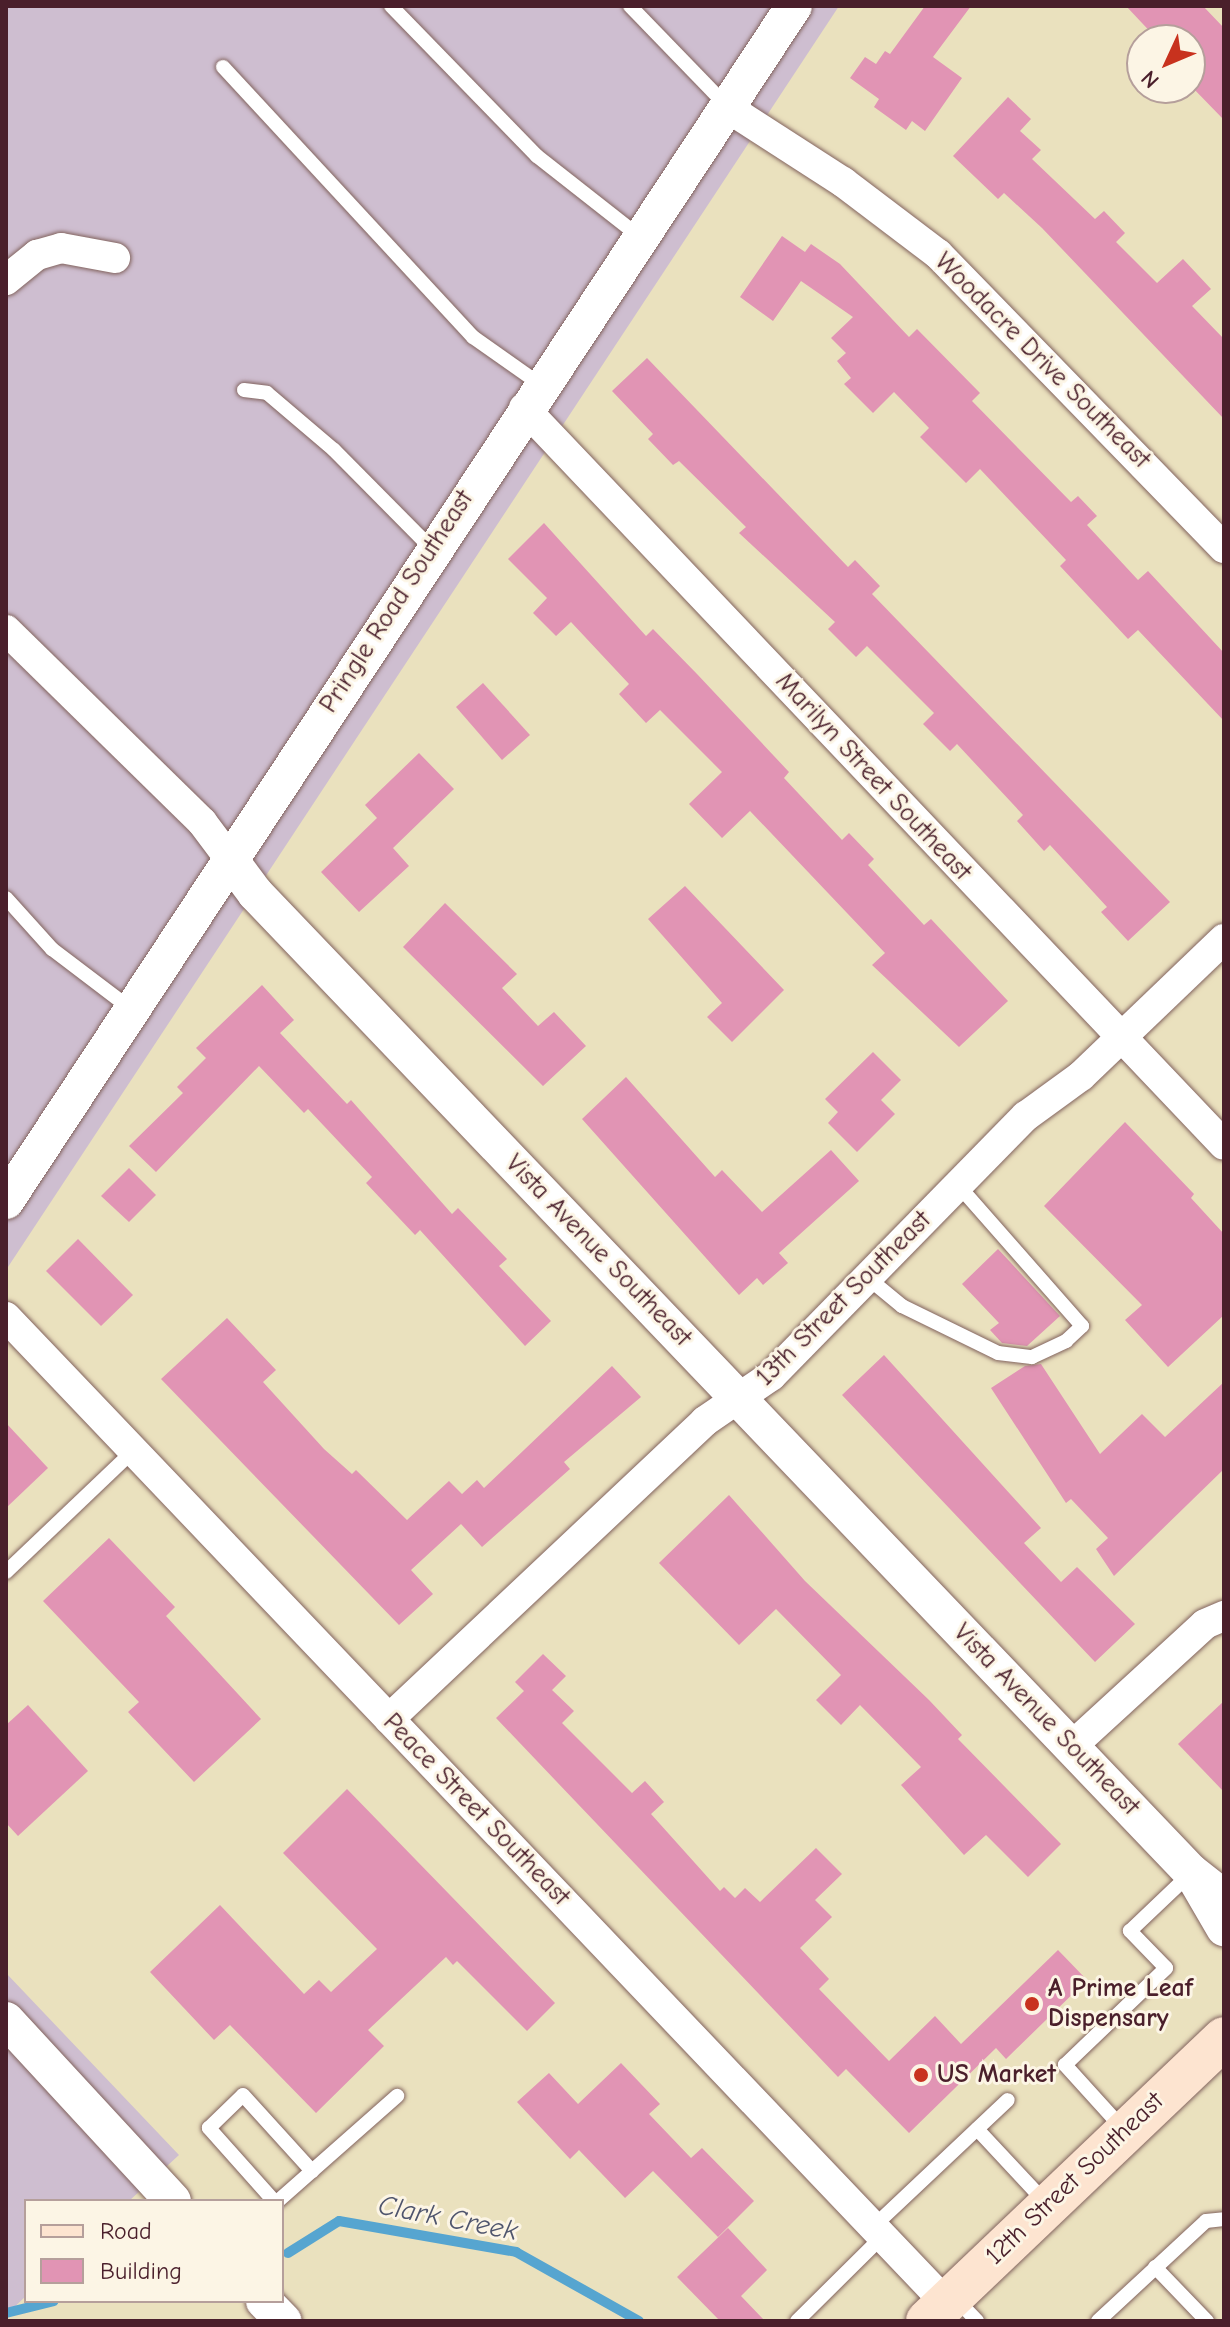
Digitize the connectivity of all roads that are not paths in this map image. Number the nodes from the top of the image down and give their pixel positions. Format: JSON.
{"nodes":[{"id":1,"x":391,"y":6,"type":"edge"},
{"id":2,"x":794,"y":6,"type":"edge"},
{"id":3,"x":636,"y":8,"type":"edge"},
{"id":4,"x":223,"y":67,"type":"dead end"},
{"id":5,"x":728,"y":108,"type":"junction"},
{"id":6,"x":640,"y":238,"type":"junction"},
{"id":7,"x":115,"y":258,"type":"dead end"},
{"id":8,"x":6,"y":280,"type":"edge"},
{"id":9,"x":244,"y":390,"type":"dead end"},
{"id":10,"x":532,"y":396,"type":"junction"},
{"id":11,"x":1224,"y":548,"type":"edge"},
{"id":12,"x":432,"y":549,"type":"junction"},
{"id":13,"x":6,"y":630,"type":"edge"},
{"id":14,"x":229,"y":858,"type":"junction"},
{"id":15,"x":6,"y":898,"type":"edge"},
{"id":16,"x":1224,"y":939,"type":"edge"},
{"id":17,"x":131,"y":1009,"type":"junction"},
{"id":18,"x":1122,"y":1039,"type":"junction"},
{"id":19,"x":1224,"y":1145,"type":"edge"},
{"id":20,"x":958,"y":1185,"type":"junction"},
{"id":21,"x":6,"y":1201,"type":"edge"},
{"id":22,"x":868,"y":1278,"type":"junction"},
{"id":23,"x":6,"y":1317,"type":"edge"},
{"id":24,"x":739,"y":1398,"type":"junction"},
{"id":25,"x":133,"y":1451,"type":"junction"},
{"id":26,"x":6,"y":1572,"type":"edge"},
{"id":27,"x":1224,"y":1616,"type":"edge"},
{"id":28,"x":389,"y":1719,"type":"junction"},
{"id":29,"x":1072,"y":1746,"type":"junction"},
{"id":30,"x":1191,"y":1872,"type":"junction"},
{"id":31,"x":1224,"y":1898,"type":"edge"},
{"id":32,"x":1224,"y":1928,"type":"edge"},
{"id":33,"x":6,"y":2020,"type":"edge"},
{"id":34,"x":1224,"y":2038,"type":"edge"},
{"id":35,"x":397,"y":2096,"type":"dead end"},
{"id":36,"x":1008,"y":2100,"type":"dead end"},
{"id":37,"x":977,"y":2129,"type":"junction"},
{"id":38,"x":1126,"y":2131,"type":"junction"},
{"id":39,"x":312,"y":2171,"type":"junction"},
{"id":40,"x":171,"y":2199,"type":"edge"},
{"id":41,"x":274,"y":2199,"type":"edge"},
{"id":42,"x":278,"y":2199,"type":"edge"},
{"id":43,"x":1048,"y":2205,"type":"junction"},
{"id":44,"x":1224,"y":2219,"type":"edge"},
{"id":45,"x":878,"y":2232,"type":"junction"},
{"id":46,"x":1155,"y":2267,"type":"junction"},
{"id":47,"x":266,"y":2303,"type":"edge"},
{"id":48,"x":951,"y":2310,"type":"edge"},
{"id":49,"x":283,"y":2321,"type":"edge"},
{"id":50,"x":797,"y":2321,"type":"edge"},
{"id":51,"x":1098,"y":2321,"type":"edge"},
{"id":52,"x":1207,"y":2321,"type":"edge"}],
"edges":[{"from":1,"to":6,"type":"lane"},
{"from":2,"to":5,"type":"street","name":"Pringle Road Southeast"},
{"from":3,"to":5,"type":"lane"},
{"from":4,"to":10,"type":"lane"},
{"from":5,"to":6,"type":"street","name":"Pringle Road Southeast"},
{"from":5,"to":11,"type":"street","name":"Woodacre Drive Southeast"},
{"from":6,"to":10,"type":"street","name":"Pringle Road Southeast"},
{"from":7,"to":8,"type":"street"},
{"from":9,"to":12,"type":"lane"},
{"from":10,"to":12,"type":"street","name":"Pringle Road Southeast"},
{"from":10,"to":18,"type":"street","name":"Marilyn Street Southeast"},
{"from":12,"to":14,"type":"street","name":"Pringle Road Southeast"},
{"from":13,"to":14,"type":"street","name":"Vista Avenue Southeast"},
{"from":14,"to":17,"type":"street","name":"Pringle Road Southeast"},
{"from":14,"to":24,"type":"street","name":"Vista Avenue Southeast"},
{"from":15,"to":17,"type":"lane"},
{"from":16,"to":18,"type":"street","name":"13th Street Southeast"},
{"from":17,"to":21,"type":"street","name":"Pringle Road Southeast"},
{"from":18,"to":19,"type":"street","name":"Marilyn Street Southeast"},
{"from":18,"to":20,"type":"street","name":"13th Street Southeast"},
{"from":20,"to":22,"type":"street","name":"13th Street Southeast"},
{"from":20,"to":22,"type":"lane"},
{"from":22,"to":24,"type":"street","name":"13th Street Southeast"},
{"from":23,"to":25,"type":"street","name":"Peace Street Southeast"},
{"from":24,"to":28,"type":"street","name":"13th Street Southeast"},
{"from":24,"to":29,"type":"street","name":"Vista Avenue Southeast"},
{"from":25,"to":26,"type":"lane"},
{"from":25,"to":28,"type":"street","name":"Peace Street Southeast"},
{"from":27,"to":29,"type":"street"},
{"from":28,"to":45,"type":"street","name":"Peace Street Southeast"},
{"from":29,"to":30,"type":"street","name":"Vista Avenue Southeast"},
{"from":30,"to":31,"type":"street"},
{"from":30,"to":32,"type":"street"},
{"from":30,"to":38,"type":"lane"},
{"from":33,"to":40,"type":"street"},
{"from":34,"to":38,"type":"main road","name":"12th Street Southeast"},
{"from":35,"to":39,"type":"lane"},
{"from":36,"to":37,"type":"lane"},
{"from":37,"to":43,"type":"lane"},
{"from":37,"to":45,"type":"lane"},
{"from":38,"to":43,"type":"main road","name":"12th Street Southeast"},
{"from":39,"to":41,"type":"lane"},
{"from":39,"to":42,"type":"lane"},
{"from":43,"to":48,"type":"main road","name":"12th Street Southeast"},
{"from":44,"to":46,"type":"lane"},
{"from":45,"to":48,"type":"street","name":"Peace Street Southeast"},
{"from":45,"to":50,"type":"lane"},
{"from":46,"to":51,"type":"lane"},
{"from":46,"to":52,"type":"lane"},
{"from":47,"to":49,"type":"street"}]}
